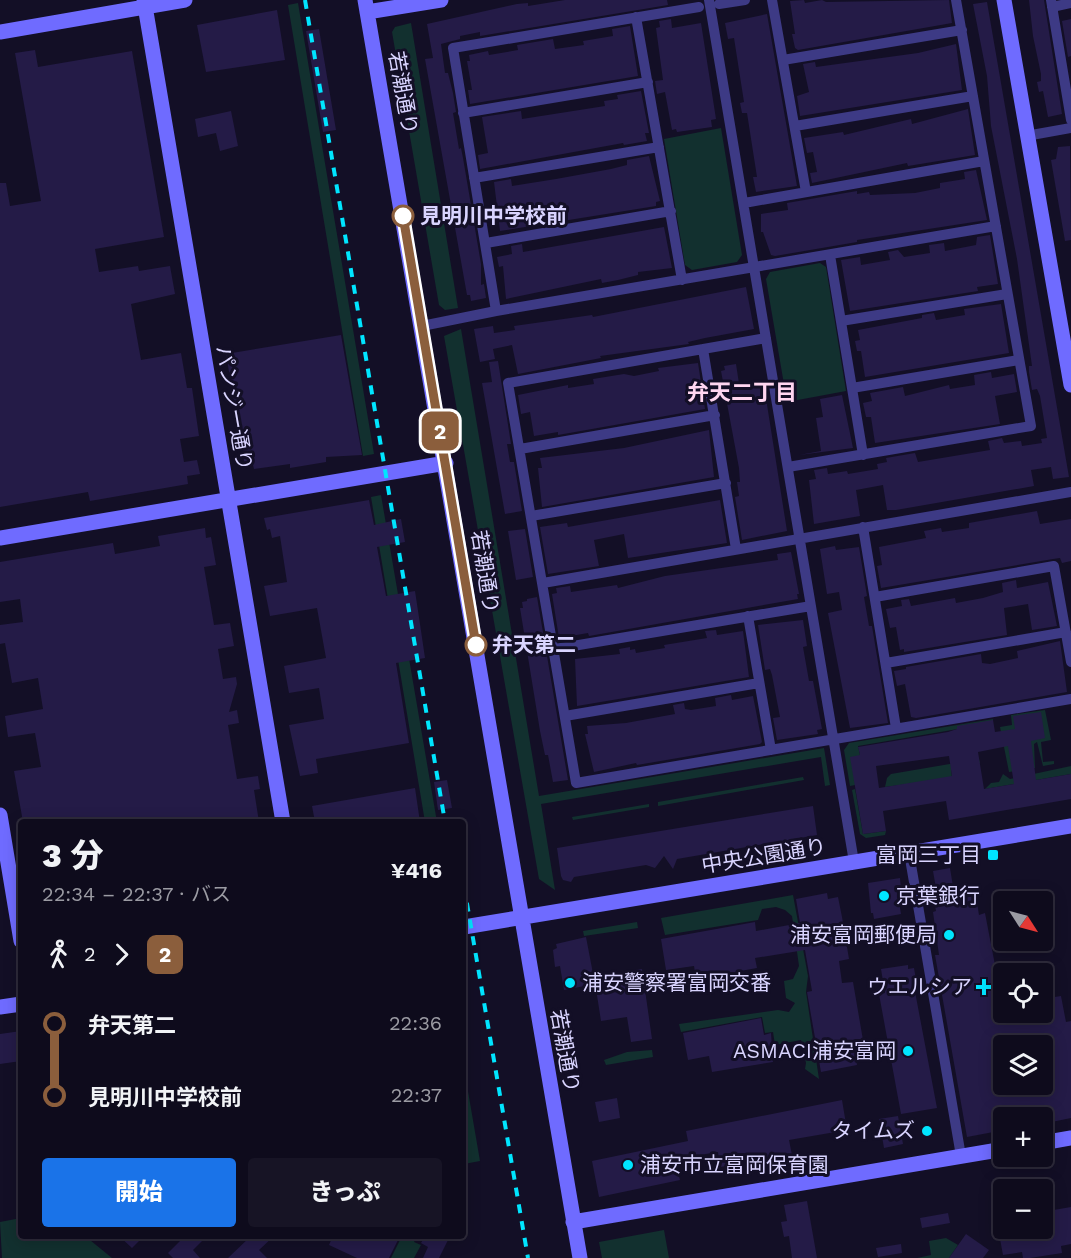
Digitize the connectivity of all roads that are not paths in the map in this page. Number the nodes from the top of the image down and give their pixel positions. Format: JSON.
{"nodes":[{"id":1,"x":185,"y":0,"type":"edge"},
{"id":2,"x":441,"y":0,"type":"edge"},
{"id":3,"x":745,"y":0,"type":"edge"},
{"id":4,"x":772,"y":0,"type":"edge"},
{"id":5,"x":956,"y":0,"type":"edge"},
{"id":6,"x":1004,"y":0,"type":"edge"},
{"id":7,"x":714,"y":2,"type":"edge"},
{"id":8,"x":1052,"y":3,"type":"edge"},
{"id":9,"x":1071,"y":3,"type":"edge"},
{"id":10,"x":145,"y":4,"type":"edge"},
{"id":11,"x":366,"y":6,"type":"edge"},
{"id":12,"x":699,"y":7,"type":"dead end"},
{"id":13,"x":636,"y":17,"type":"junction"},
{"id":14,"x":962,"y":30,"type":"junction"},
{"id":15,"x":0,"y":32,"type":"edge"},
{"id":16,"x":783,"y":60,"type":"junction"},
{"id":17,"x":1066,"y":66,"type":"edge"},
{"id":18,"x":648,"y":82,"type":"junction"},
{"id":19,"x":973,"y":96,"type":"junction"},
{"id":20,"x":463,"y":113,"type":"junction"},
{"id":21,"x":1071,"y":120,"type":"edge"},
{"id":22,"x":795,"y":126,"type":"junction"},
{"id":23,"x":1071,"y":128,"type":"edge"},
{"id":24,"x":1026,"y":136,"type":"junction"},
{"id":25,"x":659,"y":147,"type":"junction"},
{"id":26,"x":984,"y":161,"type":"junction"},
{"id":27,"x":474,"y":178,"type":"junction"},
{"id":28,"x":806,"y":192,"type":"junction"},
{"id":29,"x":744,"y":203,"type":"junction"},
{"id":30,"x":671,"y":211,"type":"junction"},
{"id":31,"x":996,"y":226,"type":"junction"},
{"id":32,"x":486,"y":243,"type":"junction"},
{"id":33,"x":830,"y":255,"type":"junction"},
{"id":34,"x":753,"y":267,"type":"junction"},
{"id":35,"x":682,"y":280,"type":"junction"},
{"id":36,"x":1007,"y":294,"type":"junction"},
{"id":37,"x":496,"y":311,"type":"junction"},
{"id":38,"x":842,"y":321,"type":"junction"},
{"id":39,"x":422,"y":326,"type":"junction"},
{"id":40,"x":766,"y":338,"type":"junction"},
{"id":41,"x":703,"y":349,"type":"junction"},
{"id":42,"x":1019,"y":360,"type":"junction"},
{"id":43,"x":1071,"y":385,"type":"edge"},
{"id":44,"x":852,"y":388,"type":"junction"},
{"id":45,"x":715,"y":415,"type":"junction"},
{"id":46,"x":520,"y":449,"type":"junction"},
{"id":47,"x":863,"y":455,"type":"junction"},
{"id":48,"x":446,"y":463,"type":"junction"},
{"id":49,"x":788,"y":467,"type":"junction"},
{"id":50,"x":726,"y":483,"type":"junction"},
{"id":51,"x":1071,"y":492,"type":"edge"},
{"id":52,"x":228,"y":501,"type":"junction"},
{"id":53,"x":531,"y":516,"type":"junction"},
{"id":54,"x":863,"y":527,"type":"junction"},
{"id":55,"x":0,"y":538,"type":"edge"},
{"id":56,"x":800,"y":538,"type":"junction"},
{"id":57,"x":736,"y":549,"type":"junction"},
{"id":58,"x":543,"y":583,"type":"junction"},
{"id":59,"x":875,"y":597,"type":"junction"},
{"id":60,"x":811,"y":606,"type":"junction"},
{"id":61,"x":748,"y":616,"type":"junction"},
{"id":62,"x":1066,"y":632,"type":"junction"},
{"id":63,"x":555,"y":649,"type":"junction"},
{"id":64,"x":1071,"y":662,"type":"edge"},
{"id":65,"x":886,"y":663,"type":"junction"},
{"id":66,"x":759,"y":683,"type":"junction"},
{"id":67,"x":1071,"y":699,"type":"edge"},
{"id":68,"x":565,"y":716,"type":"junction"},
{"id":69,"x":896,"y":728,"type":"junction"},
{"id":70,"x":834,"y":739,"type":"junction"},
{"id":71,"x":771,"y":750,"type":"junction"},
{"id":72,"x":0,"y":815,"type":"edge"},
{"id":73,"x":282,"y":819,"type":"edge"},
{"id":74,"x":1071,"y":826,"type":"edge"},
{"id":75,"x":909,"y":853,"type":"junction"},
{"id":76,"x":854,"y":862,"type":"junction"},
{"id":77,"x":521,"y":918,"type":"junction"},
{"id":78,"x":18,"y":923,"type":"edge"},
{"id":79,"x":466,"y":927,"type":"edge"},
{"id":80,"x":18,"y":1004,"type":"edge"},
{"id":81,"x":0,"y":1007,"type":"edge"},
{"id":82,"x":1071,"y":1138,"type":"edge"},
{"id":83,"x":1053,"y":1141,"type":"edge"},
{"id":84,"x":993,"y":1151,"type":"edge"},
{"id":85,"x":961,"y":1156,"type":"junction"},
{"id":86,"x":573,"y":1222,"type":"junction"},
{"id":87,"x":580,"y":1258,"type":"edge"}],
"edges":[{"from":1,"to":10,"type":"street"},
{"from":2,"to":11,"type":"street"},
{"from":3,"to":7,"type":"street"},
{"from":4,"to":16,"type":"street"},
{"from":5,"to":14,"type":"street"},
{"from":6,"to":24,"type":"street"},
{"from":7,"to":29,"type":"street"},
{"from":8,"to":9,"type":"street"},
{"from":8,"to":17,"type":"street"},
{"from":10,"to":15,"type":"street"},
{"from":10,"to":52,"type":"street","name":"パンジー通り"},
{"from":11,"to":39,"type":"street","name":"若潮通り"},
{"from":12,"to":13,"type":"street"},
{"from":13,"to":18,"type":"street"},
{"from":13,"to":20,"type":"street"},
{"from":14,"to":16,"type":"street"},
{"from":14,"to":19,"type":"street"},
{"from":16,"to":22,"type":"street"},
{"from":17,"to":21,"type":"street"},
{"from":18,"to":20,"type":"street"},
{"from":18,"to":25,"type":"street"},
{"from":19,"to":22,"type":"street"},
{"from":19,"to":26,"type":"street"},
{"from":20,"to":27,"type":"street"},
{"from":22,"to":28,"type":"street"},
{"from":23,"to":24,"type":"street"},
{"from":24,"to":43,"type":"street"},
{"from":25,"to":27,"type":"street"},
{"from":25,"to":30,"type":"street"},
{"from":26,"to":28,"type":"street"},
{"from":26,"to":31,"type":"street"},
{"from":27,"to":32,"type":"street"},
{"from":28,"to":29,"type":"street"},
{"from":29,"to":34,"type":"street"},
{"from":30,"to":32,"type":"street"},
{"from":30,"to":35,"type":"street"},
{"from":31,"to":33,"type":"street"},
{"from":31,"to":36,"type":"street"},
{"from":32,"to":37,"type":"street"},
{"from":33,"to":34,"type":"street"},
{"from":33,"to":38,"type":"street"},
{"from":34,"to":35,"type":"street"},
{"from":34,"to":40,"type":"street"},
{"from":35,"to":37,"type":"street"},
{"from":36,"to":38,"type":"street"},
{"from":36,"to":42,"type":"street"},
{"from":37,"to":39,"type":"street"},
{"from":38,"to":44,"type":"street"},
{"from":39,"to":48,"type":"street","name":"若潮通り"},
{"from":40,"to":41,"type":"street"},
{"from":40,"to":49,"type":"street"},
{"from":41,"to":45,"type":"street"},
{"from":41,"to":46,"type":"street"},
{"from":42,"to":44,"type":"street"},
{"from":42,"to":47,"type":"street"},
{"from":44,"to":47,"type":"street"},
{"from":45,"to":46,"type":"street"},
{"from":45,"to":50,"type":"street"},
{"from":46,"to":53,"type":"street"},
{"from":47,"to":49,"type":"street"},
{"from":48,"to":52,"type":"street"},
{"from":48,"to":77,"type":"street","name":"若潮通り"},
{"from":49,"to":56,"type":"street"},
{"from":50,"to":53,"type":"street"},
{"from":50,"to":57,"type":"street"},
{"from":51,"to":54,"type":"street"},
{"from":52,"to":55,"type":"street"},
{"from":52,"to":73,"type":"street","name":"パンジー通り"},
{"from":53,"to":58,"type":"street"},
{"from":54,"to":56,"type":"street"},
{"from":54,"to":59,"type":"street"},
{"from":56,"to":57,"type":"street"},
{"from":56,"to":60,"type":"street"},
{"from":57,"to":58,"type":"street"},
{"from":58,"to":63,"type":"street"},
{"from":59,"to":62,"type":"street"},
{"from":59,"to":65,"type":"street"},
{"from":60,"to":61,"type":"street"},
{"from":60,"to":70,"type":"street"},
{"from":61,"to":63,"type":"street"},
{"from":61,"to":66,"type":"street"},
{"from":62,"to":64,"type":"street"},
{"from":62,"to":65,"type":"street"},
{"from":63,"to":68,"type":"street"},
{"from":65,"to":69,"type":"street"},
{"from":66,"to":68,"type":"street"},
{"from":66,"to":71,"type":"street"},
{"from":67,"to":69,"type":"street"},
{"from":68,"to":71,"type":"street"},
{"from":69,"to":70,"type":"street"},
{"from":70,"to":71,"type":"street"},
{"from":70,"to":76,"type":"street"},
{"from":72,"to":78,"type":"street"},
{"from":74,"to":75,"type":"street","name":"中央公園通り"},
{"from":75,"to":76,"type":"street","name":"中央公園通り"},
{"from":75,"to":85,"type":"street"},
{"from":76,"to":77,"type":"street","name":"中央公園通り"},
{"from":77,"to":79,"type":"street","name":"中央公園通り"},
{"from":77,"to":86,"type":"street","name":"若潮通り"},
{"from":80,"to":81,"type":"street"},
{"from":82,"to":83,"type":"street"},
{"from":84,"to":85,"type":"street"},
{"from":85,"to":86,"type":"street"},
{"from":86,"to":87,"type":"street","name":"若潮通り"}]}
